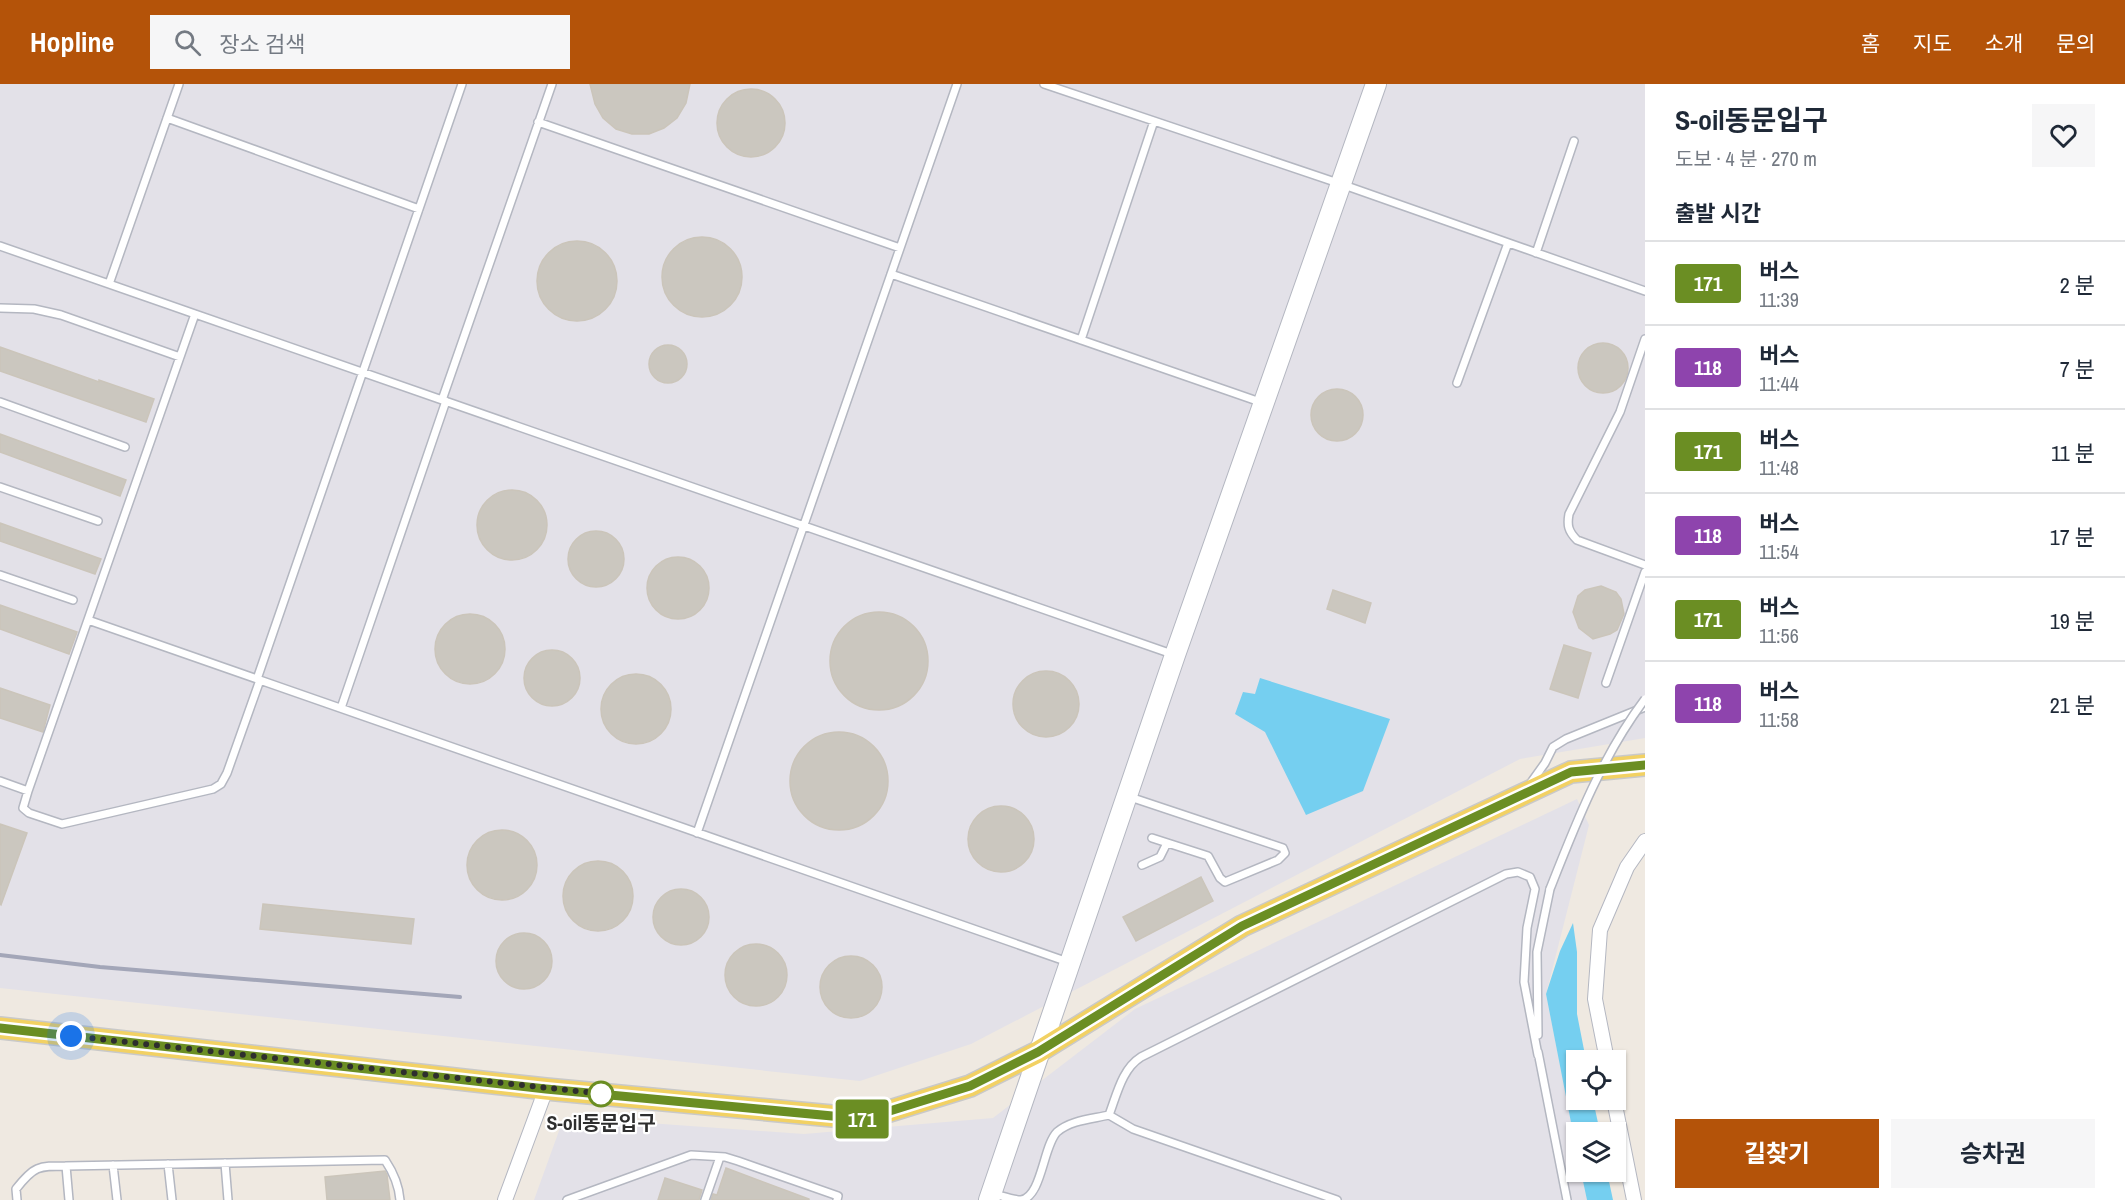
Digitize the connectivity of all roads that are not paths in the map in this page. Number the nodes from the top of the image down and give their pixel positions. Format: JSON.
{"nodes":[{"id":1,"x":179,"y":84,"type":"edge"},
{"id":2,"x":462,"y":84,"type":"edge"},
{"id":3,"x":552,"y":84,"type":"edge"},
{"id":4,"x":957,"y":84,"type":"edge"},
{"id":5,"x":1044,"y":84,"type":"edge"},
{"id":6,"x":1376,"y":84,"type":"edge"},
{"id":7,"x":167,"y":118,"type":"junction"},
{"id":8,"x":1154,"y":121,"type":"junction"},
{"id":9,"x":538,"y":122,"type":"junction"},
{"id":10,"x":1574,"y":141,"type":"dead end"},
{"id":11,"x":1341,"y":184,"type":"junction"},
{"id":12,"x":419,"y":209,"type":"junction"},
{"id":13,"x":1508,"y":243,"type":"junction"},
{"id":14,"x":0,"y":246,"type":"edge"},
{"id":15,"x":900,"y":248,"type":"junction"},
{"id":16,"x":1536,"y":253,"type":"junction"},
{"id":17,"x":891,"y":274,"type":"junction"},
{"id":18,"x":109,"y":284,"type":"junction"},
{"id":19,"x":1645,"y":291,"type":"edge"},
{"id":20,"x":0,"y":308,"type":"edge"},
{"id":21,"x":195,"y":314,"type":"junction"},
{"id":22,"x":1645,"y":339,"type":"edge"},
{"id":23,"x":1081,"y":340,"type":"junction"},
{"id":24,"x":180,"y":357,"type":"junction"},
{"id":25,"x":363,"y":372,"type":"junction"},
{"id":26,"x":1457,"y":383,"type":"dead end"},
{"id":27,"x":444,"y":400,"type":"junction"},
{"id":28,"x":0,"y":402,"type":"edge"},
{"id":29,"x":1264,"y":404,"type":"junction"},
{"id":30,"x":125,"y":447,"type":"dead end"},
{"id":31,"x":0,"y":487,"type":"edge"},
{"id":32,"x":98,"y":521,"type":"dead end"},
{"id":33,"x":804,"y":527,"type":"junction"},
{"id":34,"x":1645,"y":565,"type":"edge"},
{"id":35,"x":1645,"y":572,"type":"edge"},
{"id":36,"x":0,"y":575,"type":"edge"},
{"id":37,"x":73,"y":600,"type":"dead end"},
{"id":38,"x":88,"y":620,"type":"junction"},
{"id":39,"x":1175,"y":655,"type":"junction"},
{"id":40,"x":259,"y":679,"type":"junction"},
{"id":41,"x":1606,"y":683,"type":"dead end"},
{"id":42,"x":1645,"y":699,"type":"edge"},
{"id":43,"x":1645,"y":707,"type":"edge"},
{"id":44,"x":341,"y":708,"type":"junction"},
{"id":45,"x":1645,"y":765,"type":"edge"},
{"id":46,"x":0,"y":781,"type":"edge"},
{"id":47,"x":28,"y":791,"type":"junction"},
{"id":48,"x":1522,"y":795,"type":"junction"},
{"id":49,"x":1127,"y":796,"type":"junction"},
{"id":50,"x":698,"y":833,"type":"junction"},
{"id":51,"x":1152,"y":838,"type":"dead end"},
{"id":52,"x":1645,"y":841,"type":"edge"},
{"id":53,"x":1167,"y":843,"type":"junction"},
{"id":54,"x":1142,"y":865,"type":"dead end"},
{"id":55,"x":1070,"y":963,"type":"junction"},
{"id":56,"x":0,"y":1028,"type":"edge"},
{"id":57,"x":1604,"y":1050,"type":"edge"},
{"id":58,"x":1038,"y":1052,"type":"junction"},
{"id":59,"x":1538,"y":1055,"type":"junction"},
{"id":60,"x":546,"y":1089,"type":"junction"},
{"id":61,"x":1616,"y":1110,"type":"edge"},
{"id":62,"x":1109,"y":1115,"type":"junction"},
{"id":63,"x":720,"y":1157,"type":"junction"},
{"id":64,"x":225,"y":1163,"type":"junction"},
{"id":65,"x":168,"y":1164,"type":"junction"},
{"id":66,"x":113,"y":1165,"type":"junction"},
{"id":67,"x":66,"y":1166,"type":"junction"},
{"id":68,"x":990,"y":1197,"type":"edge"},
{"id":69,"x":17,"y":1200,"type":"edge"},
{"id":70,"x":69,"y":1200,"type":"edge"},
{"id":71,"x":117,"y":1200,"type":"edge"},
{"id":72,"x":172,"y":1200,"type":"edge"},
{"id":73,"x":228,"y":1200,"type":"edge"},
{"id":74,"x":400,"y":1200,"type":"edge"},
{"id":75,"x":505,"y":1200,"type":"edge"},
{"id":76,"x":567,"y":1200,"type":"edge"},
{"id":77,"x":705,"y":1200,"type":"edge"},
{"id":78,"x":837,"y":1200,"type":"edge"},
{"id":79,"x":1337,"y":1200,"type":"edge"},
{"id":80,"x":1567,"y":1200,"type":"edge"},
{"id":81,"x":1634,"y":1200,"type":"edge"}],
"edges":[{"from":1,"to":7,"type":"lane"},
{"from":2,"to":12,"type":"lane"},
{"from":3,"to":9,"type":"lane"},
{"from":4,"to":15,"type":"lane"},
{"from":5,"to":8,"type":"lane"},
{"from":6,"to":11,"type":"main road"},
{"from":7,"to":12,"type":"lane"},
{"from":7,"to":18,"type":"lane"},
{"from":8,"to":11,"type":"lane"},
{"from":8,"to":23,"type":"lane"},
{"from":9,"to":15,"type":"lane"},
{"from":9,"to":27,"type":"lane"},
{"from":10,"to":16,"type":"lane"},
{"from":11,"to":13,"type":"lane"},
{"from":11,"to":29,"type":"main road"},
{"from":12,"to":25,"type":"lane"},
{"from":13,"to":16,"type":"lane"},
{"from":13,"to":26,"type":"lane"},
{"from":14,"to":18,"type":"lane"},
{"from":15,"to":17,"type":"lane"},
{"from":16,"to":19,"type":"lane"},
{"from":17,"to":23,"type":"lane"},
{"from":17,"to":33,"type":"lane"},
{"from":18,"to":21,"type":"lane"},
{"from":20,"to":24,"type":"lane"},
{"from":21,"to":24,"type":"lane"},
{"from":21,"to":25,"type":"lane"},
{"from":22,"to":34,"type":"lane"},
{"from":23,"to":29,"type":"lane"},
{"from":24,"to":38,"type":"lane"},
{"from":25,"to":27,"type":"lane"},
{"from":25,"to":40,"type":"lane"},
{"from":27,"to":33,"type":"lane"},
{"from":27,"to":44,"type":"lane"},
{"from":28,"to":30,"type":"lane"},
{"from":29,"to":39,"type":"main road"},
{"from":31,"to":32,"type":"lane"},
{"from":33,"to":39,"type":"lane"},
{"from":33,"to":50,"type":"lane"},
{"from":35,"to":41,"type":"lane"},
{"from":36,"to":37,"type":"lane"},
{"from":38,"to":40,"type":"lane"},
{"from":38,"to":47,"type":"lane"},
{"from":39,"to":49,"type":"main road"},
{"from":40,"to":44,"type":"lane"},
{"from":40,"to":47,"type":"lane"},
{"from":42,"to":59,"type":"lane","bridge":true},
{"from":43,"to":48,"type":"lane"},
{"from":44,"to":50,"type":"lane"},
{"from":45,"to":48,"type":"main road"},
{"from":46,"to":47,"type":"lane"},
{"from":48,"to":58,"type":"main road"},
{"from":49,"to":53,"type":"lane"},
{"from":49,"to":55,"type":"main road"},
{"from":50,"to":55,"type":"lane"},
{"from":51,"to":53,"type":"lane"},
{"from":52,"to":57,"type":"street"},
{"from":53,"to":54,"type":"lane"},
{"from":55,"to":58,"type":"main road"},
{"from":56,"to":60,"type":"main road"},
{"from":58,"to":60,"type":"main road"},
{"from":58,"to":68,"type":"main road"},
{"from":59,"to":62,"type":"lane"},
{"from":59,"to":80,"type":"lane"},
{"from":60,"to":75,"type":"street"},
{"from":61,"to":81,"type":"street"},
{"from":62,"to":68,"type":"lane"},
{"from":62,"to":79,"type":"lane"},
{"from":63,"to":76,"type":"lane"},
{"from":63,"to":77,"type":"lane"},
{"from":63,"to":78,"type":"lane"},
{"from":64,"to":65,"type":"lane"},
{"from":64,"to":73,"type":"lane"},
{"from":64,"to":74,"type":"lane"},
{"from":65,"to":66,"type":"lane"},
{"from":65,"to":72,"type":"lane"},
{"from":66,"to":67,"type":"lane"},
{"from":66,"to":71,"type":"lane"},
{"from":67,"to":69,"type":"lane"},
{"from":67,"to":70,"type":"lane"}]}
